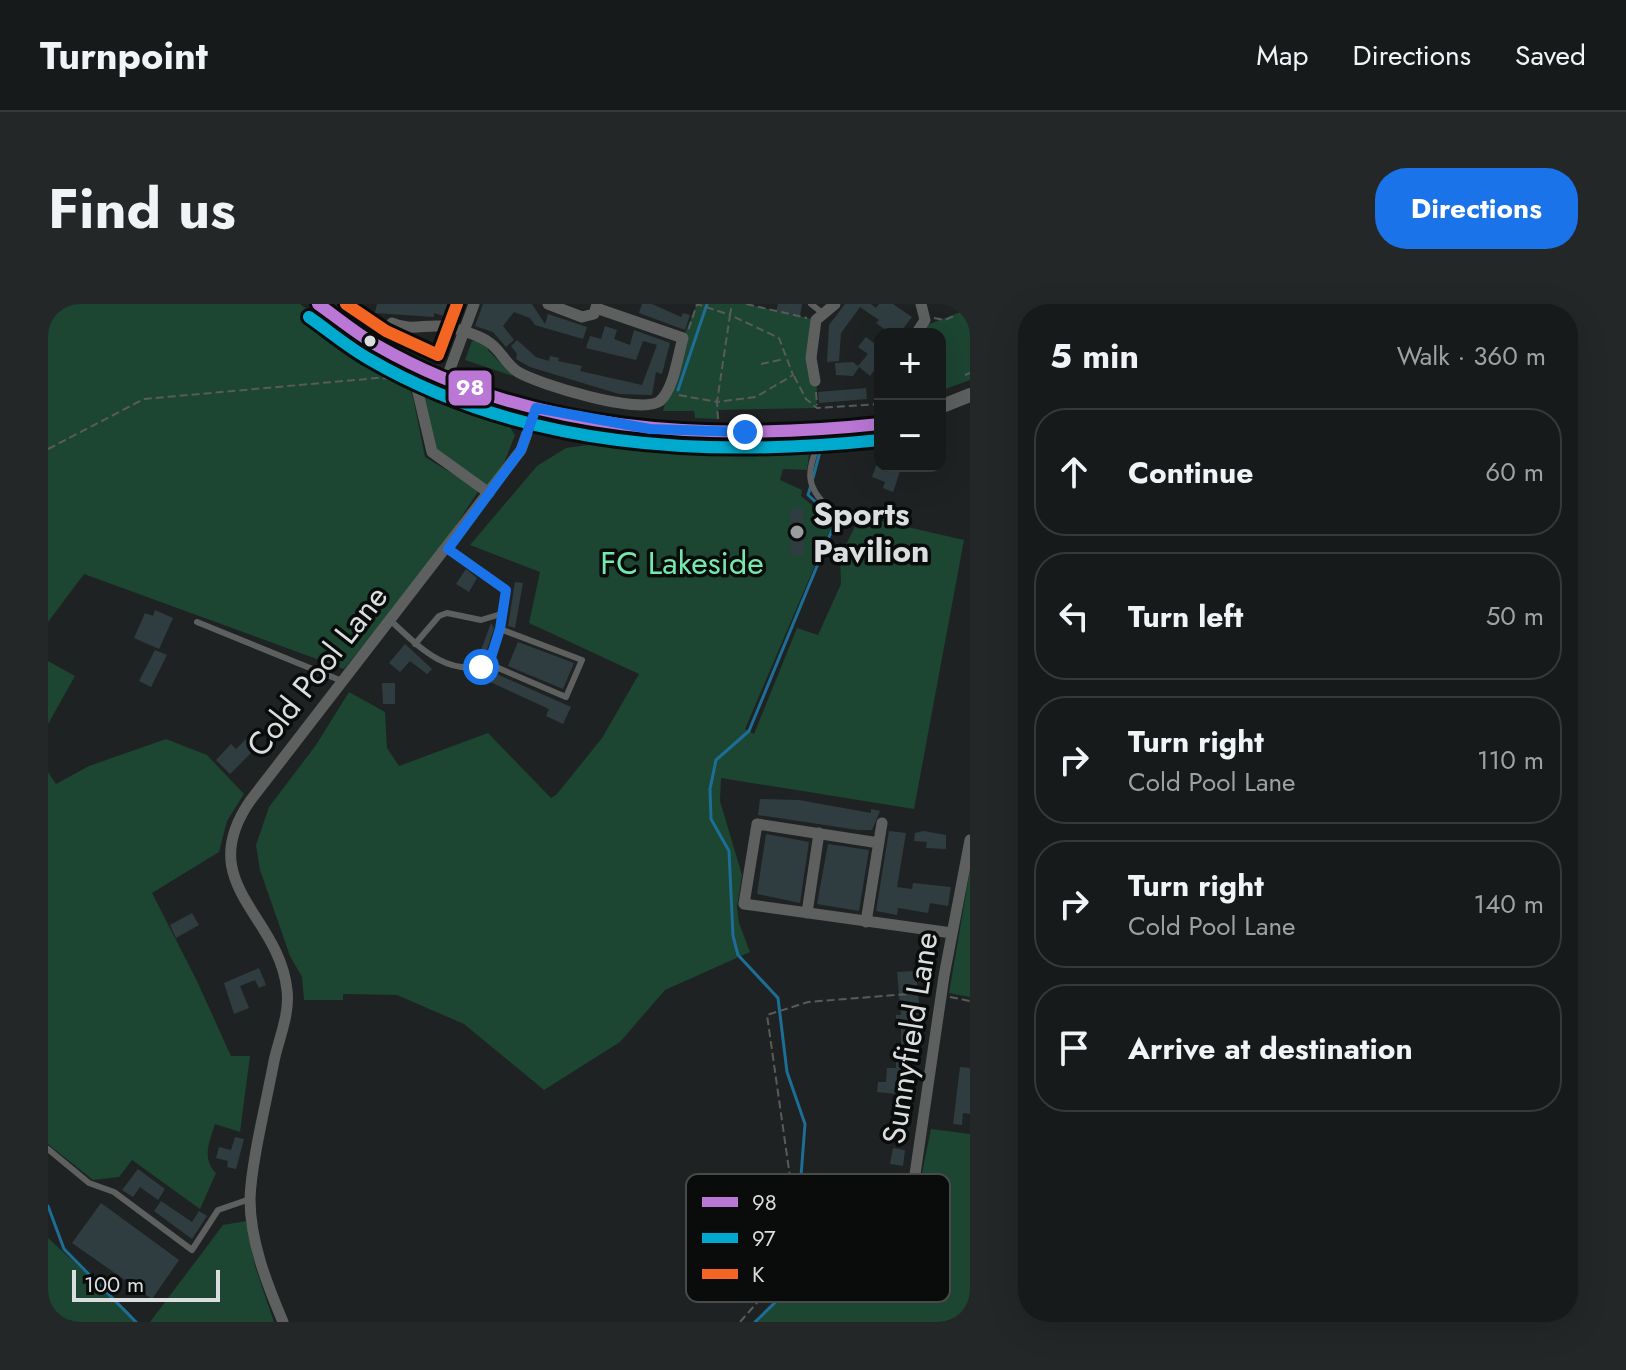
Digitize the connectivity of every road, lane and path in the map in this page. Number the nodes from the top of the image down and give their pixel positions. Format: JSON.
{"nodes":[{"id":1,"x":318,"y":304,"type":"edge"},
{"id":2,"x":474,"y":304,"type":"edge"},
{"id":3,"x":548,"y":304,"type":"edge"},
{"id":4,"x":732,"y":304,"type":"edge"},
{"id":5,"x":746,"y":304,"type":"edge"},
{"id":6,"x":811,"y":304,"type":"edge"},
{"id":7,"x":835,"y":304,"type":"edge"},
{"id":8,"x":970,"y":304,"type":"edge"},
{"id":9,"x":597,"y":306,"type":"edge"},
{"id":10,"x":923,"y":310,"type":"edge"},
{"id":11,"x":963,"y":311,"type":"joint"},
{"id":12,"x":730,"y":315,"type":"junction"},
{"id":13,"x":820,"y":318,"type":"junction"},
{"id":14,"x":392,"y":323,"type":"dead end"},
{"id":15,"x":464,"y":333,"type":"junction"},
{"id":16,"x":683,"y":338,"type":"junction"},
{"id":17,"x":784,"y":359,"type":"junction"},
{"id":18,"x":761,"y":364,"type":"dead end"},
{"id":19,"x":970,"y":373,"type":"edge"},
{"id":20,"x":793,"y":375,"type":"junction"},
{"id":21,"x":965,"y":375,"type":"dead end"},
{"id":22,"x":447,"y":377,"type":"junction"},
{"id":23,"x":415,"y":380,"type":"joint"},
{"id":24,"x":815,"y":381,"type":"joint"},
{"id":25,"x":667,"y":389,"type":"junction"},
{"id":26,"x":970,"y":395,"type":"edge"},
{"id":27,"x":717,"y":402,"type":"junction"},
{"id":28,"x":874,"y":404,"type":"edge"},
{"id":29,"x":946,"y":405,"type":"edge"},
{"id":30,"x":817,"y":406,"type":"junction"},
{"id":31,"x":536,"y":408,"type":"junction"},
{"id":32,"x":718,"y":419,"type":"dead end"},
{"id":33,"x":874,"y":425,"type":"edge"},
{"id":34,"x":822,"y":430,"type":"junction"},
{"id":35,"x":48,"y":449,"type":"edge"},
{"id":36,"x":489,"y":493,"type":"junction"},
{"id":37,"x":828,"y":507,"type":"dead end"},
{"id":38,"x":448,"y":549,"type":"junction"},
{"id":39,"x":501,"y":614,"type":"junction"},
{"id":40,"x":391,"y":621,"type":"junction"},
{"id":41,"x":197,"y":622,"type":"dead end"},
{"id":42,"x":500,"y":629,"type":"junction"},
{"id":43,"x":415,"y":644,"type":"junction"},
{"id":44,"x":489,"y":664,"type":"junction"},
{"id":45,"x":345,"y":682,"type":"junction"},
{"id":46,"x":882,"y":823,"type":"dead end"},
{"id":47,"x":819,"y":833,"type":"junction"},
{"id":48,"x":970,"y":840,"type":"edge"},
{"id":49,"x":879,"y":843,"type":"junction"},
{"id":50,"x":807,"y":913,"type":"junction"},
{"id":51,"x":866,"y":922,"type":"junction"},
{"id":52,"x":952,"y":933,"type":"junction"},
{"id":53,"x":941,"y":995,"type":"junction"},
{"id":54,"x":970,"y":1001,"type":"edge"},
{"id":55,"x":48,"y":1149,"type":"edge"},
{"id":56,"x":790,"y":1174,"type":"edge"},
{"id":57,"x":915,"y":1174,"type":"edge"},
{"id":58,"x":250,"y":1199,"type":"junction"},
{"id":59,"x":758,"y":1302,"type":"edge"},
{"id":60,"x":283,"y":1322,"type":"edge"},
{"id":61,"x":740,"y":1322,"type":"edge"}],
"edges":[{"from":1,"to":22,"type":"street"},
{"from":2,"to":15,"type":"street"},
{"from":3,"to":9,"type":"street"},
{"from":4,"to":12,"type":"path"},
{"from":5,"to":13,"type":"path"},
{"from":6,"to":13,"type":"lane"},
{"from":7,"to":13,"type":"street"},
{"from":8,"to":11,"type":"lane"},
{"from":9,"to":16,"type":"street"},
{"from":10,"to":11,"type":"path"},
{"from":12,"to":16,"type":"path"},
{"from":12,"to":17,"type":"path"},
{"from":12,"to":27,"type":"path"},
{"from":13,"to":24,"type":"street"},
{"from":14,"to":15,"type":"street"},
{"from":15,"to":22,"type":"street"},
{"from":15,"to":25,"type":"street"},
{"from":16,"to":25,"type":"street"},
{"from":17,"to":18,"type":"path"},
{"from":17,"to":20,"type":"path"},
{"from":19,"to":21,"type":"path"},
{"from":20,"to":27,"type":"path"},
{"from":20,"to":30,"type":"path"},
{"from":22,"to":31,"type":"street"},
{"from":23,"to":35,"type":"path"},
{"from":23,"to":36,"type":"street"},
{"from":24,"to":30,"type":"path"},
{"from":25,"to":27,"type":"path"},
{"from":26,"to":29,"type":"street"},
{"from":27,"to":32,"type":"path"},
{"from":28,"to":30,"type":"path"},
{"from":31,"to":34,"type":"street"},
{"from":31,"to":36,"type":"street","name":"Cold Pool Lane"},
{"from":33,"to":34,"type":"street"},
{"from":34,"to":37,"type":"lane"},
{"from":36,"to":38,"type":"street","name":"Cold Pool Lane"},
{"from":38,"to":39,"type":"lane"},
{"from":38,"to":40,"type":"street","name":"Cold Pool Lane"},
{"from":39,"to":42,"type":"lane"},
{"from":39,"to":43,"type":"lane"},
{"from":40,"to":43,"type":"lane"},
{"from":40,"to":45,"type":"street","name":"Cold Pool Lane"},
{"from":41,"to":45,"type":"lane"},
{"from":42,"to":44,"type":"lane"},
{"from":42,"to":44,"type":"lane"},
{"from":43,"to":44,"type":"lane"},
{"from":45,"to":58,"type":"street","name":"Cold Pool Lane"},
{"from":46,"to":49,"type":"street"},
{"from":47,"to":49,"type":"street"},
{"from":47,"to":50,"type":"street"},
{"from":47,"to":50,"type":"street"},
{"from":48,"to":52,"type":"street","name":"Sunnyfield Lane"},
{"from":49,"to":51,"type":"street"},
{"from":50,"to":51,"type":"street"},
{"from":51,"to":52,"type":"street"},
{"from":52,"to":53,"type":"street","name":"Sunnyfield Lane"},
{"from":53,"to":54,"type":"path"},
{"from":53,"to":56,"type":"path"},
{"from":53,"to":57,"type":"street","name":"Sunnyfield Lane"},
{"from":55,"to":58,"type":"lane"},
{"from":58,"to":60,"type":"street","name":"Cold Pool Lane"},
{"from":59,"to":61,"type":"path"}]}
